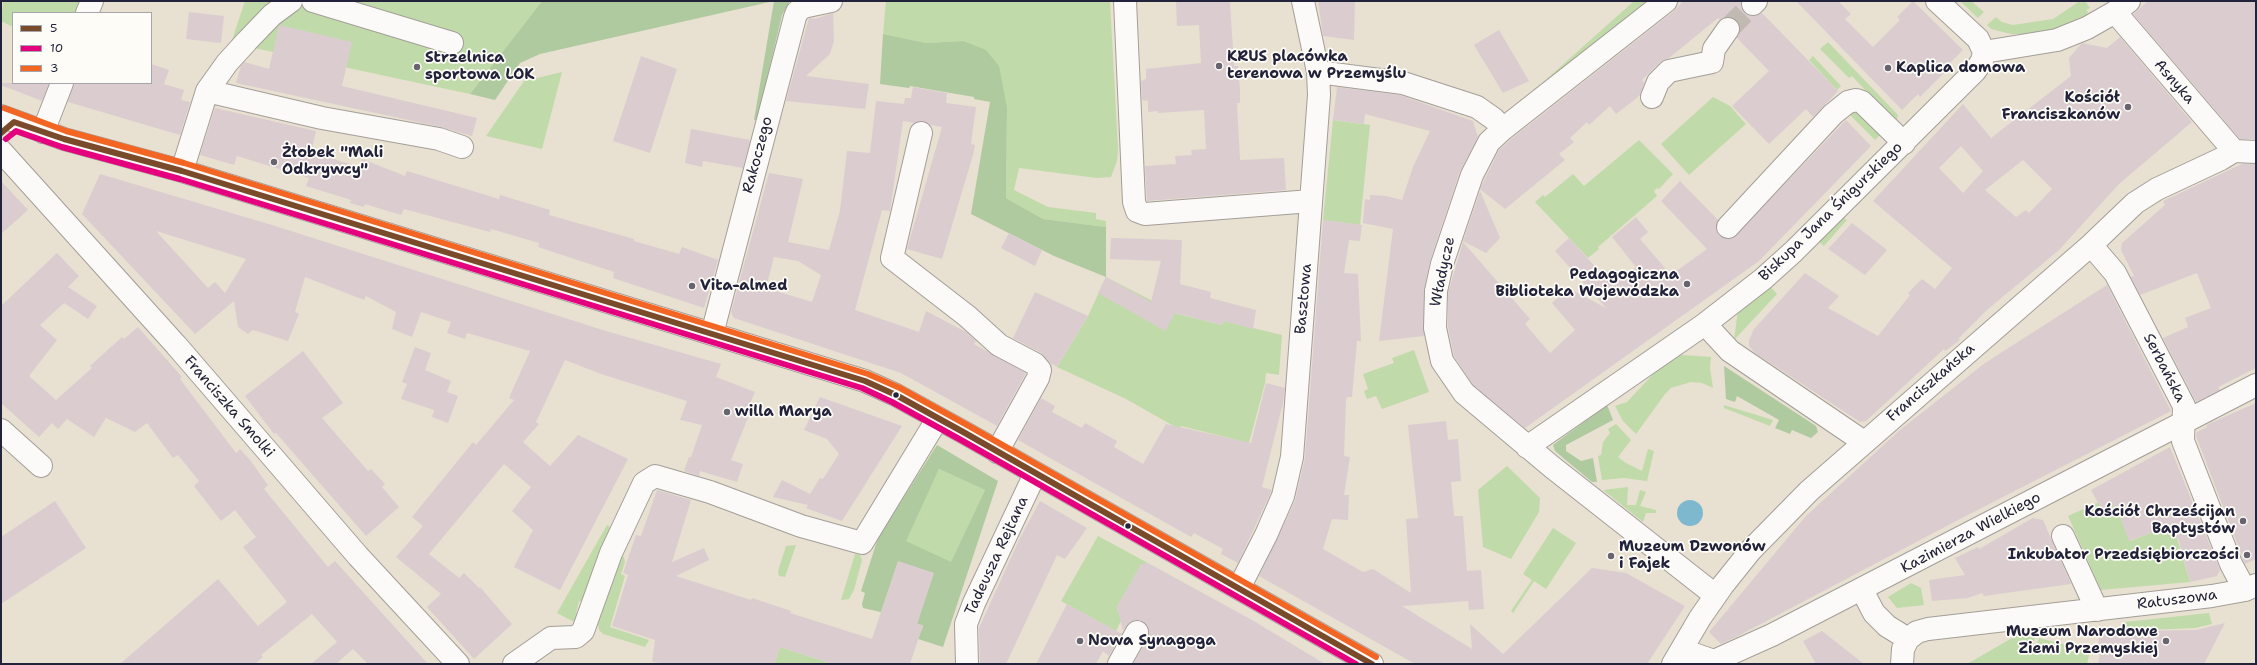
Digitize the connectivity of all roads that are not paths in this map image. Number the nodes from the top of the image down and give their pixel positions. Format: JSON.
{"nodes":[{"id":1,"x":92,"y":1,"type":"edge"},
{"id":2,"x":291,"y":1,"type":"edge"},
{"id":3,"x":313,"y":1,"type":"edge"},
{"id":4,"x":831,"y":1,"type":"edge"},
{"id":5,"x":1125,"y":1,"type":"edge"},
{"id":6,"x":1303,"y":1,"type":"edge"},
{"id":7,"x":1666,"y":1,"type":"edge"},
{"id":8,"x":1937,"y":1,"type":"edge"},
{"id":9,"x":2122,"y":6,"type":"edge"},
{"id":10,"x":87,"y":12,"type":"edge"},
{"id":11,"x":1728,"y":29,"type":"tunnel mouth"},
{"id":12,"x":452,"y":43,"type":"dead end"},
{"id":13,"x":1984,"y":52,"type":"junction"},
{"id":14,"x":1318,"y":72,"type":"junction"},
{"id":15,"x":62,"y":84,"type":"edge"},
{"id":16,"x":207,"y":91,"type":"junction"},
{"id":17,"x":1652,"y":97,"type":"dead end"},
{"id":18,"x":5,"y":124,"type":"edge"},
{"id":19,"x":1503,"y":129,"type":"junction"},
{"id":20,"x":43,"y":132,"type":"junction"},
{"id":21,"x":921,"y":133,"type":"dead end"},
{"id":22,"x":1904,"y":143,"type":"junction"},
{"id":23,"x":462,"y":147,"type":"dead end"},
{"id":24,"x":1,"y":151,"type":"edge"},
{"id":25,"x":2234,"y":151,"type":"junction"},
{"id":26,"x":2256,"y":152,"type":"edge"},
{"id":27,"x":182,"y":171,"type":"junction"},
{"id":28,"x":1311,"y":201,"type":"junction"},
{"id":29,"x":1728,"y":226,"type":"dead end"},
{"id":30,"x":2091,"y":245,"type":"junction"},
{"id":31,"x":1705,"y":324,"type":"junction"},
{"id":32,"x":712,"y":334,"type":"junction"},
{"id":33,"x":2256,"y":385,"type":"edge"},
{"id":34,"x":938,"y":418,"type":"junction"},
{"id":35,"x":2185,"y":423,"type":"junction"},
{"id":36,"x":1,"y":430,"type":"edge"},
{"id":37,"x":1864,"y":442,"type":"junction"},
{"id":38,"x":1525,"y":445,"type":"junction"},
{"id":39,"x":997,"y":452,"type":"junction"},
{"id":40,"x":41,"y":466,"type":"dead end"},
{"id":41,"x":1035,"y":474,"type":"junction"},
{"id":42,"x":2063,"y":536,"type":"dead end"},
{"id":43,"x":1239,"y":588,"type":"junction"},
{"id":44,"x":2250,"y":588,"type":"edge"},
{"id":45,"x":1716,"y":595,"type":"junction"},
{"id":46,"x":1866,"y":597,"type":"junction"},
{"id":47,"x":2097,"y":610,"type":"junction"},
{"id":48,"x":1137,"y":632,"type":"dead end"},
{"id":49,"x":1908,"y":639,"type":"junction"},
{"id":50,"x":1678,"y":657,"type":"edge"},
{"id":51,"x":458,"y":664,"type":"edge"},
{"id":52,"x":514,"y":664,"type":"edge"},
{"id":53,"x":967,"y":664,"type":"edge"},
{"id":54,"x":1119,"y":664,"type":"edge"},
{"id":55,"x":1372,"y":664,"type":"edge"},
{"id":56,"x":1902,"y":664,"type":"edge"}],
"edges":[{"from":1,"to":10,"type":"street"},
{"from":2,"to":16,"type":"street"},
{"from":3,"to":12,"type":"street"},
{"from":4,"to":32,"type":"street","name":"Rakoczego"},
{"from":5,"to":28,"type":"street"},
{"from":6,"to":14,"type":"street","name":"Basztowa"},
{"from":7,"to":19,"type":"street","name":"Władycze"},
{"from":8,"to":13,"type":"street"},
{"from":9,"to":13,"type":"street"},
{"from":9,"to":25,"type":"street","name":"Asnyka"},
{"from":11,"to":17,"type":"street"},
{"from":13,"to":22,"type":"street","name":"Biskupa Jana Śnigurskiego"},
{"from":14,"to":19,"type":"street"},
{"from":14,"to":28,"type":"street","name":"Basztowa"},
{"from":15,"to":20,"type":"street"},
{"from":16,"to":23,"type":"street"},
{"from":16,"to":27,"type":"street"},
{"from":18,"to":20,"type":"street"},
{"from":19,"to":38,"type":"street","name":"Władycze"},
{"from":20,"to":27,"type":"street"},
{"from":21,"to":39,"type":"street"},
{"from":22,"to":29,"type":"street"},
{"from":22,"to":31,"type":"street","name":"Biskupa Jana Śnigurskiego"},
{"from":24,"to":51,"type":"street","name":"Franciszka Smolki"},
{"from":25,"to":26,"type":"street"},
{"from":25,"to":30,"type":"street","name":"Franciszkańska"},
{"from":27,"to":32,"type":"street"},
{"from":28,"to":43,"type":"street","name":"Basztowa"},
{"from":30,"to":35,"type":"street","name":"Serbańska"},
{"from":30,"to":37,"type":"street","name":"Franciszkańska"},
{"from":31,"to":37,"type":"street"},
{"from":31,"to":38,"type":"street","name":"Biskupa Jana Śnigurskiego"},
{"from":32,"to":34,"type":"street"},
{"from":33,"to":35,"type":"street","name":"Kazimierza Wielkiego"},
{"from":34,"to":39,"type":"street"},
{"from":34,"to":52,"type":"street"},
{"from":35,"to":44,"type":"street","name":"Serbańska"},
{"from":35,"to":46,"type":"street","name":"Kazimierza Wielkiego"},
{"from":36,"to":40,"type":"street"},
{"from":37,"to":45,"type":"street","name":"Franciszkańska"},
{"from":38,"to":45,"type":"street","name":"Władycze"},
{"from":39,"to":41,"type":"street"},
{"from":41,"to":43,"type":"street"},
{"from":41,"to":53,"type":"street","name":"Tadeusza Rejtana"},
{"from":42,"to":47,"type":"street"},
{"from":43,"to":55,"type":"street"},
{"from":44,"to":47,"type":"street","name":"Ratuszowa"},
{"from":45,"to":50,"type":"street","name":"Franciszkańska"},
{"from":46,"to":49,"type":"street"},
{"from":46,"to":50,"type":"street","name":"Kazimierza Wielkiego"},
{"from":47,"to":49,"type":"street","name":"Ratuszowa"},
{"from":48,"to":54,"type":"street"},
{"from":49,"to":56,"type":"street"}]}
